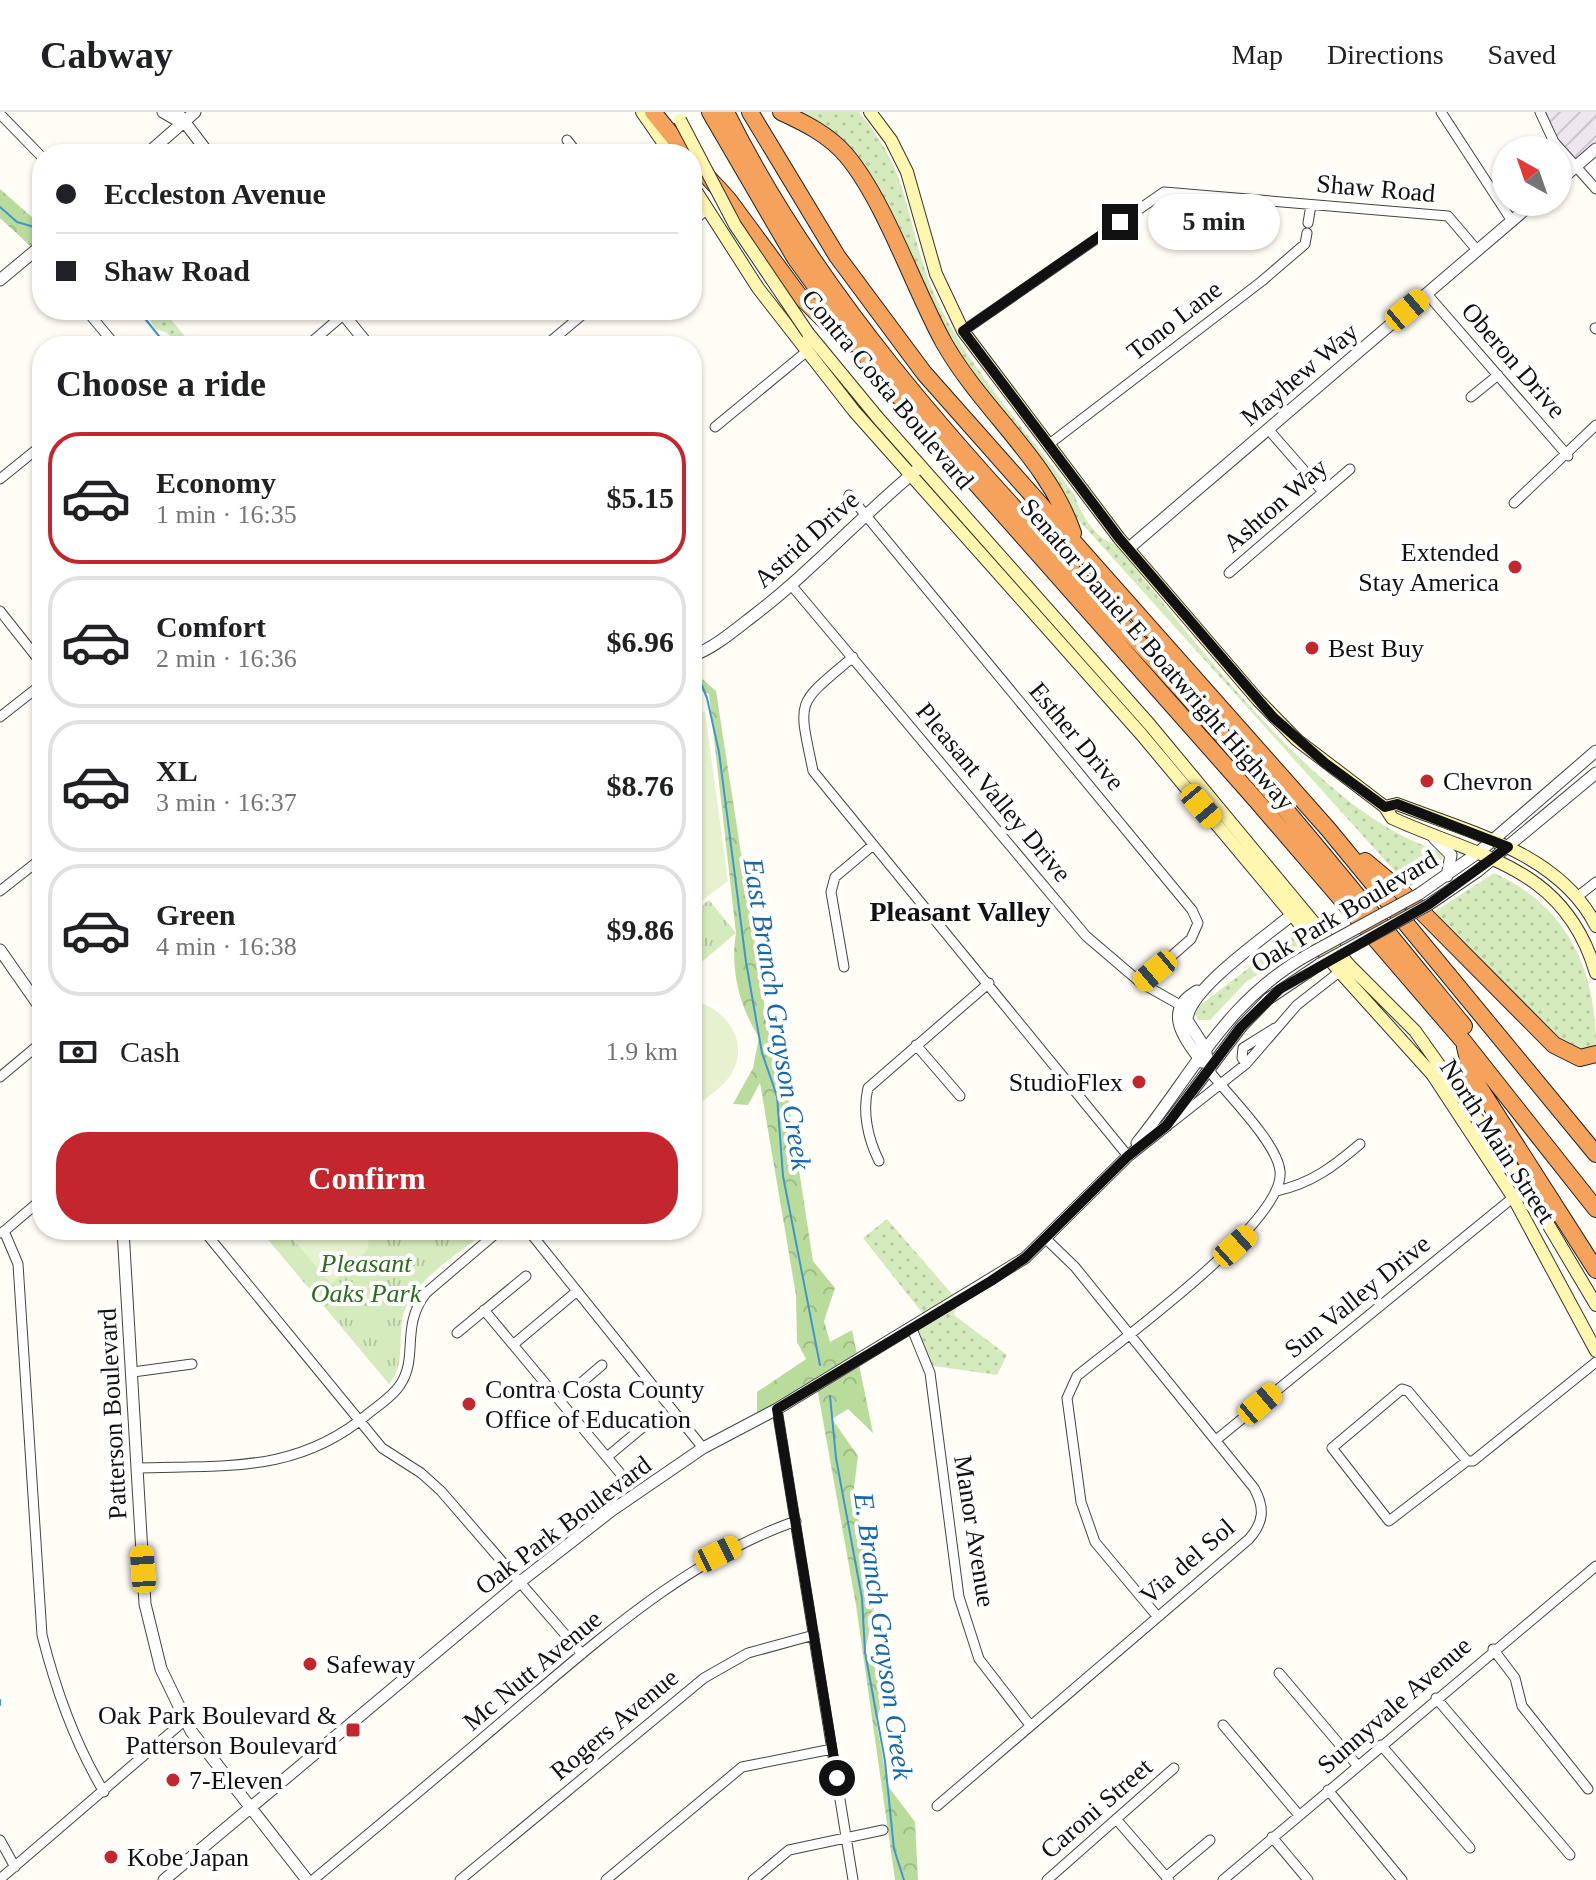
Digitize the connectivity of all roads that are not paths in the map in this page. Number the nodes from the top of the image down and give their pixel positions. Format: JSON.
{"nodes":[{"id":1,"x":163,"y":112,"type":"edge"},
{"id":2,"x":195,"y":112,"type":"edge"},
{"id":3,"x":642,"y":112,"type":"edge"},
{"id":4,"x":653,"y":112,"type":"edge"},
{"id":5,"x":674,"y":112,"type":"edge"},
{"id":6,"x":710,"y":112,"type":"edge"},
{"id":7,"x":726,"y":112,"type":"edge"},
{"id":8,"x":750,"y":112,"type":"edge"},
{"id":9,"x":781,"y":112,"type":"edge"},
{"id":10,"x":870,"y":112,"type":"edge"},
{"id":11,"x":1441,"y":112,"type":"edge"},
{"id":12,"x":1540,"y":112,"type":"edge"},
{"id":13,"x":0,"y":114,"type":"edge"},
{"id":14,"x":180,"y":117,"type":"edge"},
{"id":15,"x":567,"y":140,"type":"dead end"},
{"id":16,"x":156,"y":144,"type":"edge"},
{"id":17,"x":201,"y":144,"type":"edge"},
{"id":18,"x":570,"y":144,"type":"edge"},
{"id":19,"x":664,"y":144,"type":"edge"},
{"id":20,"x":679,"y":144,"type":"edge"},
{"id":21,"x":691,"y":144,"type":"edge"},
{"id":22,"x":32,"y":147,"type":"edge"},
{"id":23,"x":1596,"y":149,"type":"edge"},
{"id":24,"x":702,"y":164,"type":"edge"},
{"id":25,"x":1575,"y":167,"type":"junction"},
{"id":26,"x":1572,"y":170,"type":"edge"},
{"id":27,"x":702,"y":171,"type":"edge"},
{"id":28,"x":1596,"y":189,"type":"edge"},
{"id":29,"x":702,"y":201,"type":"edge"},
{"id":30,"x":1311,"y":205,"type":"junction"},
{"id":31,"x":707,"y":209,"type":"junction"},
{"id":32,"x":702,"y":213,"type":"edge"},
{"id":33,"x":1518,"y":216,"type":"edge"},
{"id":34,"x":1512,"y":221,"type":"junction"},
{"id":35,"x":1477,"y":250,"type":"junction"},
{"id":36,"x":32,"y":257,"type":"edge"},
{"id":37,"x":0,"y":280,"type":"edge"},
{"id":38,"x":1427,"y":294,"type":"junction"},
{"id":39,"x":94,"y":320,"type":"edge"},
{"id":40,"x":334,"y":320,"type":"edge"},
{"id":41,"x":348,"y":320,"type":"edge"},
{"id":42,"x":576,"y":320,"type":"edge"},
{"id":43,"x":963,"y":331,"type":"junction"},
{"id":44,"x":108,"y":336,"type":"edge"},
{"id":45,"x":317,"y":336,"type":"edge"},
{"id":46,"x":361,"y":336,"type":"edge"},
{"id":47,"x":557,"y":336,"type":"edge"},
{"id":48,"x":806,"y":352,"type":"junction"},
{"id":49,"x":880,"y":375,"type":"junction"},
{"id":50,"x":1498,"y":375,"type":"junction"},
{"id":51,"x":1471,"y":397,"type":"dead end"},
{"id":52,"x":1596,"y":425,"type":"edge"},
{"id":53,"x":715,"y":427,"type":"dead end"},
{"id":54,"x":1268,"y":429,"type":"junction"},
{"id":55,"x":1048,"y":445,"type":"junction"},
{"id":56,"x":32,"y":453,"type":"edge"},
{"id":57,"x":1568,"y":456,"type":"junction"},
{"id":58,"x":922,"y":467,"type":"junction"},
{"id":59,"x":1350,"y":469,"type":"dead end"},
{"id":60,"x":911,"y":476,"type":"junction"},
{"id":61,"x":0,"y":479,"type":"edge"},
{"id":62,"x":1323,"y":492,"type":"junction"},
{"id":63,"x":849,"y":495,"type":"dead end"},
{"id":64,"x":1514,"y":503,"type":"dead end"},
{"id":65,"x":866,"y":514,"type":"junction"},
{"id":66,"x":1075,"y":541,"type":"junction"},
{"id":67,"x":1129,"y":548,"type":"junction"},
{"id":68,"x":1229,"y":573,"type":"dead end"},
{"id":69,"x":792,"y":586,"type":"junction"},
{"id":70,"x":0,"y":611,"type":"edge"},
{"id":71,"x":702,"y":650,"type":"edge"},
{"id":72,"x":32,"y":651,"type":"edge"},
{"id":73,"x":853,"y":657,"type":"junction"},
{"id":74,"x":32,"y":692,"type":"edge"},
{"id":75,"x":0,"y":717,"type":"edge"},
{"id":76,"x":1596,"y":751,"type":"edge"},
{"id":77,"x":1596,"y":773,"type":"edge"},
{"id":78,"x":1385,"y":807,"type":"junction"},
{"id":79,"x":1328,"y":829,"type":"junction"},
{"id":80,"x":1431,"y":835,"type":"junction"},
{"id":81,"x":1491,"y":841,"type":"junction"},
{"id":82,"x":873,"y":845,"type":"junction"},
{"id":83,"x":1508,"y":847,"type":"junction"},
{"id":84,"x":1479,"y":852,"type":"junction"},
{"id":85,"x":1495,"y":858,"type":"junction"},
{"id":86,"x":32,"y":866,"type":"edge"},
{"id":87,"x":1447,"y":876,"type":"junction"},
{"id":88,"x":1596,"y":882,"type":"edge"},
{"id":89,"x":0,"y":891,"type":"edge"},
{"id":90,"x":1577,"y":897,"type":"junction"},
{"id":91,"x":1298,"y":910,"type":"junction"},
{"id":92,"x":1596,"y":926,"type":"edge"},
{"id":93,"x":0,"y":950,"type":"edge"},
{"id":94,"x":844,"y":967,"type":"dead end"},
{"id":95,"x":1345,"y":968,"type":"junction"},
{"id":96,"x":1596,"y":973,"type":"edge"},
{"id":97,"x":989,"y":983,"type":"junction"},
{"id":98,"x":1141,"y":983,"type":"junction"},
{"id":99,"x":1209,"y":984,"type":"junction"},
{"id":100,"x":32,"y":996,"type":"edge"},
{"id":101,"x":1180,"y":1005,"type":"junction"},
{"id":102,"x":1464,"y":1042,"type":"junction"},
{"id":103,"x":916,"y":1045,"type":"junction"},
{"id":104,"x":32,"y":1050,"type":"edge"},
{"id":105,"x":1202,"y":1053,"type":"junction"},
{"id":106,"x":1596,"y":1054,"type":"edge"},
{"id":107,"x":1210,"y":1072,"type":"junction"},
{"id":108,"x":0,"y":1077,"type":"edge"},
{"id":109,"x":1221,"y":1086,"type":"junction"},
{"id":110,"x":960,"y":1096,"type":"dead end"},
{"id":111,"x":1166,"y":1126,"type":"junction"},
{"id":112,"x":1360,"y":1144,"type":"dead end"},
{"id":113,"x":1592,"y":1148,"type":"edge"},
{"id":114,"x":1128,"y":1156,"type":"junction"},
{"id":115,"x":879,"y":1161,"type":"dead end"},
{"id":116,"x":1526,"y":1187,"type":"junction"},
{"id":117,"x":1276,"y":1191,"type":"junction"},
{"id":118,"x":1596,"y":1191,"type":"edge"},
{"id":119,"x":1513,"y":1197,"type":"junction"},
{"id":120,"x":32,"y":1208,"type":"edge"},
{"id":121,"x":1596,"y":1209,"type":"edge"},
{"id":122,"x":2,"y":1233,"type":"edge"},
{"id":123,"x":1045,"y":1238,"type":"junction"},
{"id":124,"x":124,"y":1240,"type":"edge"},
{"id":125,"x":211,"y":1240,"type":"edge"},
{"id":126,"x":488,"y":1240,"type":"edge"},
{"id":127,"x":536,"y":1240,"type":"edge"},
{"id":128,"x":1596,"y":1270,"type":"edge"},
{"id":129,"x":526,"y":1276,"type":"dead end"},
{"id":130,"x":576,"y":1292,"type":"junction"},
{"id":131,"x":1596,"y":1305,"type":"edge"},
{"id":132,"x":484,"y":1310,"type":"junction"},
{"id":133,"x":912,"y":1329,"type":"junction"},
{"id":134,"x":457,"y":1333,"type":"dead end"},
{"id":135,"x":1128,"y":1334,"type":"junction"},
{"id":136,"x":514,"y":1344,"type":"junction"},
{"id":137,"x":1596,"y":1351,"type":"edge"},
{"id":138,"x":1596,"y":1362,"type":"edge"},
{"id":139,"x":192,"y":1364,"type":"dead end"},
{"id":140,"x":602,"y":1365,"type":"dead end"},
{"id":141,"x":133,"y":1372,"type":"junction"},
{"id":142,"x":560,"y":1401,"type":"junction"},
{"id":143,"x":777,"y":1409,"type":"junction"},
{"id":144,"x":359,"y":1422,"type":"junction"},
{"id":145,"x":649,"y":1422,"type":"dead end"},
{"id":146,"x":1216,"y":1440,"type":"junction"},
{"id":147,"x":703,"y":1448,"type":"junction"},
{"id":148,"x":607,"y":1457,"type":"junction"},
{"id":149,"x":1467,"y":1461,"type":"junction"},
{"id":150,"x":137,"y":1468,"type":"junction"},
{"id":151,"x":620,"y":1473,"type":"dead end"},
{"id":152,"x":796,"y":1521,"type":"junction"},
{"id":153,"x":1596,"y":1566,"type":"edge"},
{"id":154,"x":520,"y":1582,"type":"junction"},
{"id":155,"x":1157,"y":1616,"type":"junction"},
{"id":156,"x":814,"y":1635,"type":"junction"},
{"id":157,"x":1493,"y":1649,"type":"junction"},
{"id":158,"x":582,"y":1654,"type":"junction"},
{"id":159,"x":1279,"y":1673,"type":"dead end"},
{"id":160,"x":1436,"y":1698,"type":"junction"},
{"id":161,"x":184,"y":1721,"type":"junction"},
{"id":162,"x":1030,"y":1725,"type":"junction"},
{"id":163,"x":1223,"y":1725,"type":"dead end"},
{"id":164,"x":1381,"y":1745,"type":"junction"},
{"id":165,"x":832,"y":1749,"type":"junction"},
{"id":166,"x":1357,"y":1765,"type":"junction"},
{"id":167,"x":1174,"y":1768,"type":"dead end"},
{"id":168,"x":1588,"y":1789,"type":"dead end"},
{"id":169,"x":1328,"y":1790,"type":"junction"},
{"id":170,"x":104,"y":1792,"type":"junction"},
{"id":171,"x":937,"y":1806,"type":"dead end"},
{"id":172,"x":249,"y":1808,"type":"junction"},
{"id":173,"x":1298,"y":1814,"type":"junction"},
{"id":174,"x":1116,"y":1819,"type":"junction"},
{"id":175,"x":883,"y":1830,"type":"dead end"},
{"id":176,"x":848,"y":1836,"type":"junction"},
{"id":177,"x":1272,"y":1837,"type":"junction"},
{"id":178,"x":0,"y":1840,"type":"edge"},
{"id":179,"x":1210,"y":1840,"type":"dead end"},
{"id":180,"x":1470,"y":1848,"type":"dead end"},
{"id":181,"x":1570,"y":1855,"type":"dead end"},
{"id":182,"x":15,"y":1867,"type":"junction"},
{"id":183,"x":1053,"y":1878,"type":"edge"},
{"id":184,"x":0,"y":1879,"type":"edge"},
{"id":185,"x":1168,"y":1879,"type":"edge"},
{"id":186,"x":164,"y":1880,"type":"edge"},
{"id":187,"x":307,"y":1880,"type":"edge"},
{"id":188,"x":313,"y":1880,"type":"edge"},
{"id":189,"x":460,"y":1880,"type":"edge"},
{"id":190,"x":606,"y":1880,"type":"edge"},
{"id":191,"x":753,"y":1880,"type":"edge"},
{"id":192,"x":853,"y":1880,"type":"edge"},
{"id":193,"x":1223,"y":1880,"type":"edge"},
{"id":194,"x":1308,"y":1880,"type":"edge"},
{"id":195,"x":1402,"y":1880,"type":"edge"}],
"edges":[{"from":1,"to":14,"type":"street"},
{"from":2,"to":14,"type":"street"},
{"from":3,"to":19,"type":"main road"},
{"from":4,"to":20,"type":"highway"},
{"from":5,"to":21,"type":"main road","name":"Contra Costa Boulevard","bridge":true},
{"from":6,"to":49,"type":"highway","name":"Senator Daniel E Boatwright Highway"},
{"from":7,"to":118,"type":"highway"},
{"from":8,"to":66,"type":"highway","name":"Senator Daniel E Boatwright Highway"},
{"from":9,"to":66,"type":"highway"},
{"from":10,"to":43,"type":"main road"},
{"from":11,"to":34,"type":"street"},
{"from":12,"to":25,"type":"street"},
{"from":13,"to":22,"type":"street"},
{"from":14,"to":16,"type":"street"},
{"from":14,"to":17,"type":"street"},
{"from":15,"to":18,"type":"street"},
{"from":23,"to":25,"type":"street"},
{"from":24,"to":58,"type":"main road","name":"Contra Costa Boulevard","bridge":true},
{"from":25,"to":26,"type":"street"},
{"from":25,"to":28,"type":"street"},
{"from":27,"to":49,"type":"highway"},
{"from":29,"to":31,"type":"main road","name":"Contra Costa Boulevard"},
{"from":30,"to":35,"type":"street","name":"Shaw Road"},
{"from":30,"to":43,"type":"street","name":"Shaw Road"},
{"from":30,"to":55,"type":"street","name":"Tono Lane"},
{"from":31,"to":32,"type":"street"},
{"from":31,"to":48,"type":"main road","name":"Contra Costa Boulevard"},
{"from":33,"to":34,"type":"street","name":"Mayhew Way"},
{"from":34,"to":35,"type":"street","name":"Mayhew Way"},
{"from":35,"to":38,"type":"street","name":"Mayhew Way"},
{"from":36,"to":37,"type":"street"},
{"from":38,"to":50,"type":"street","name":"Oberon Drive"},
{"from":38,"to":54,"type":"street","name":"Mayhew Way"},
{"from":39,"to":44,"type":"street"},
{"from":40,"to":45,"type":"street"},
{"from":41,"to":46,"type":"street"},
{"from":42,"to":47,"type":"street"},
{"from":43,"to":55,"type":"main road"},
{"from":48,"to":53,"type":"street"},
{"from":48,"to":60,"type":"main road","name":"Contra Costa Boulevard"},
{"from":49,"to":102,"type":"highway","name":"Senator Daniel E Boatwright Highway"},
{"from":50,"to":51,"type":"street"},
{"from":50,"to":57,"type":"street","name":"Oberon Drive"},
{"from":52,"to":57,"type":"street"},
{"from":54,"to":62,"type":"street"},
{"from":54,"to":67,"type":"street","name":"Mayhew Way"},
{"from":55,"to":67,"type":"main road"},
{"from":56,"to":61,"type":"street"},
{"from":57,"to":64,"type":"street"},
{"from":58,"to":60,"type":"street","name":"Astrid Drive"},
{"from":58,"to":91,"type":"main road","name":"Contra Costa Boulevard"},
{"from":59,"to":62,"type":"street","name":"Ashton Way"},
{"from":60,"to":65,"type":"street","name":"Astrid Drive"},
{"from":60,"to":91,"type":"main road","name":"Contra Costa Boulevard"},
{"from":62,"to":68,"type":"street","name":"Ashton Way"},
{"from":63,"to":65,"type":"street","name":"Esther Drive"},
{"from":65,"to":69,"type":"street","name":"Astrid Drive"},
{"from":65,"to":98,"type":"street","name":"Esther Drive"},
{"from":66,"to":79,"type":"highway","name":"Senator Daniel E Boatwright Highway"},
{"from":67,"to":78,"type":"main road"},
{"from":69,"to":71,"type":"street","name":"Astrid Drive"},
{"from":69,"to":73,"type":"street","name":"Pleasant Valley Drive"},
{"from":70,"to":72,"type":"street"},
{"from":73,"to":82,"type":"street"},
{"from":73,"to":98,"type":"street","name":"Pleasant Valley Drive"},
{"from":74,"to":75,"type":"street"},
{"from":76,"to":81,"type":"street","name":"Oak Park Boulevard"},
{"from":77,"to":83,"type":"street","name":"Oak Park Boulevard"},
{"from":78,"to":80,"type":"main road"},
{"from":78,"to":81,"type":"main road"},
{"from":79,"to":106,"type":"highway"},
{"from":79,"to":113,"type":"highway","name":"Senator Daniel E Boatwright Highway"},
{"from":80,"to":84,"type":"main road"},
{"from":80,"to":87,"type":"street"},
{"from":81,"to":83,"type":"main road"},
{"from":81,"to":84,"type":"street","name":"Oak Park Boulevard"},
{"from":82,"to":94,"type":"street"},
{"from":82,"to":97,"type":"street"},
{"from":83,"to":85,"type":"street","name":"Oak Park Boulevard"},
{"from":83,"to":90,"type":"main road"},
{"from":84,"to":85,"type":"main road"},
{"from":84,"to":87,"type":"street","name":"Oak Park Boulevard"},
{"from":85,"to":96,"type":"main road"},
{"from":85,"to":107,"type":"street","name":"Oak Park Boulevard","bridge":true},
{"from":86,"to":89,"type":"street"},
{"from":87,"to":105,"type":"street","name":"Oak Park Boulevard","bridge":true},
{"from":88,"to":90,"type":"street"},
{"from":90,"to":92,"type":"main road"},
{"from":91,"to":95,"type":"main road","name":"Contra Costa Boulevard"},
{"from":91,"to":99,"type":"street","name":"Oak Park Boulevard"},
{"from":93,"to":100,"type":"street"},
{"from":95,"to":109,"type":"street","name":"Oak Park Boulevard"},
{"from":95,"to":116,"type":"main road","name":"North Main Street"},
{"from":95,"to":119,"type":"main road","name":"North Main Street"},
{"from":97,"to":103,"type":"street"},
{"from":97,"to":114,"type":"street"},
{"from":98,"to":101,"type":"street","name":"Pleasant Valley Drive"},
{"from":99,"to":101,"type":"street","name":"Oak Park Boulevard"},
{"from":99,"to":105,"type":"street","name":"Oak Park Boulevard"},
{"from":101,"to":105,"type":"street","name":"Oak Park Boulevard"},
{"from":102,"to":121,"type":"highway","name":"Senator Daniel E Boatwright Highway"},
{"from":102,"to":128,"type":"highway"},
{"from":103,"to":110,"type":"street"},
{"from":103,"to":115,"type":"street"},
{"from":104,"to":108,"type":"street"},
{"from":105,"to":107,"type":"street","name":"Oak Park Boulevard"},
{"from":105,"to":114,"type":"street","name":"Oak Park Boulevard"},
{"from":107,"to":109,"type":"street","name":"Oak Park Boulevard"},
{"from":107,"to":111,"type":"street","name":"Oak Park Boulevard"},
{"from":109,"to":111,"type":"street","name":"Oak Park Boulevard"},
{"from":109,"to":117,"type":"street"},
{"from":111,"to":114,"type":"street","name":"Oak Park Boulevard"},
{"from":112,"to":117,"type":"street"},
{"from":114,"to":123,"type":"street","name":"Oak Park Boulevard"},
{"from":116,"to":119,"type":"street","name":"Sun Valley Drive"},
{"from":116,"to":131,"type":"main road","name":"North Main Street"},
{"from":117,"to":135,"type":"street"},
{"from":119,"to":137,"type":"main road","name":"North Main Street"},
{"from":119,"to":146,"type":"street","name":"Sun Valley Drive"},
{"from":120,"to":122,"type":"street"},
{"from":122,"to":170,"type":"street"},
{"from":123,"to":133,"type":"street","name":"Oak Park Boulevard"},
{"from":123,"to":135,"type":"street","name":"Via del Sol"},
{"from":124,"to":141,"type":"street","name":"Patterson Boulevard"},
{"from":125,"to":144,"type":"street"},
{"from":126,"to":144,"type":"street"},
{"from":127,"to":130,"type":"street"},
{"from":129,"to":132,"type":"street"},
{"from":130,"to":136,"type":"street"},
{"from":130,"to":147,"type":"street"},
{"from":132,"to":134,"type":"street"},
{"from":132,"to":136,"type":"street"},
{"from":133,"to":143,"type":"street","name":"Oak Park Boulevard"},
{"from":133,"to":162,"type":"street","name":"Manor Avenue"},
{"from":135,"to":146,"type":"street","name":"Via del Sol"},
{"from":135,"to":155,"type":"street"},
{"from":136,"to":142,"type":"street"},
{"from":138,"to":149,"type":"street"},
{"from":139,"to":141,"type":"street"},
{"from":140,"to":142,"type":"street"},
{"from":141,"to":150,"type":"street","name":"Patterson Boulevard"},
{"from":142,"to":148,"type":"street"},
{"from":143,"to":147,"type":"street","name":"Oak Park Boulevard"},
{"from":143,"to":152,"type":"street"},
{"from":144,"to":150,"type":"street"},
{"from":144,"to":154,"type":"street"},
{"from":145,"to":148,"type":"street"},
{"from":146,"to":155,"type":"street","name":"Via del Sol"},
{"from":147,"to":154,"type":"street","name":"Oak Park Boulevard"},
{"from":148,"to":151,"type":"street"},
{"from":149,"to":149,"type":"street"},
{"from":150,"to":161,"type":"street","name":"Patterson Boulevard"},
{"from":152,"to":156,"type":"street"},
{"from":152,"to":158,"type":"street","name":"Mc Nutt Avenue"},
{"from":153,"to":157,"type":"street","name":"Sunnyvale Avenue"},
{"from":154,"to":158,"type":"street"},
{"from":154,"to":172,"type":"street","name":"Oak Park Boulevard"},
{"from":155,"to":162,"type":"street","name":"Via del Sol"},
{"from":156,"to":165,"type":"street"},
{"from":156,"to":189,"type":"street","name":"Rogers Avenue"},
{"from":157,"to":160,"type":"street","name":"Sunnyvale Avenue"},
{"from":157,"to":168,"type":"street"},
{"from":158,"to":188,"type":"street","name":"Mc Nutt Avenue"},
{"from":159,"to":166,"type":"street"},
{"from":160,"to":164,"type":"street","name":"Sunnyvale Avenue"},
{"from":160,"to":181,"type":"street"},
{"from":161,"to":170,"type":"street"},
{"from":161,"to":172,"type":"street","name":"Patterson Boulevard"},
{"from":162,"to":171,"type":"street","name":"Via del Sol"},
{"from":163,"to":173,"type":"street"},
{"from":164,"to":166,"type":"street","name":"Sunnyvale Avenue"},
{"from":164,"to":180,"type":"street"},
{"from":165,"to":176,"type":"street"},
{"from":165,"to":190,"type":"street"},
{"from":166,"to":169,"type":"street","name":"Sunnyvale Avenue"},
{"from":167,"to":174,"type":"street","name":"Caroni Street"},
{"from":169,"to":173,"type":"street","name":"Sunnyvale Avenue"},
{"from":169,"to":195,"type":"street"},
{"from":170,"to":182,"type":"street"},
{"from":172,"to":186,"type":"street","name":"Oak Park Boulevard"},
{"from":172,"to":187,"type":"street","name":"Patterson Boulevard"},
{"from":173,"to":177,"type":"street","name":"Sunnyvale Avenue"},
{"from":174,"to":183,"type":"street","name":"Caroni Street"},
{"from":174,"to":185,"type":"street"},
{"from":175,"to":176,"type":"street"},
{"from":176,"to":191,"type":"street"},
{"from":176,"to":192,"type":"street"},
{"from":177,"to":193,"type":"street","name":"Sunnyvale Avenue"},
{"from":177,"to":194,"type":"street"},
{"from":178,"to":182,"type":"street"},
{"from":179,"to":185,"type":"street"},
{"from":182,"to":184,"type":"street"}]}
